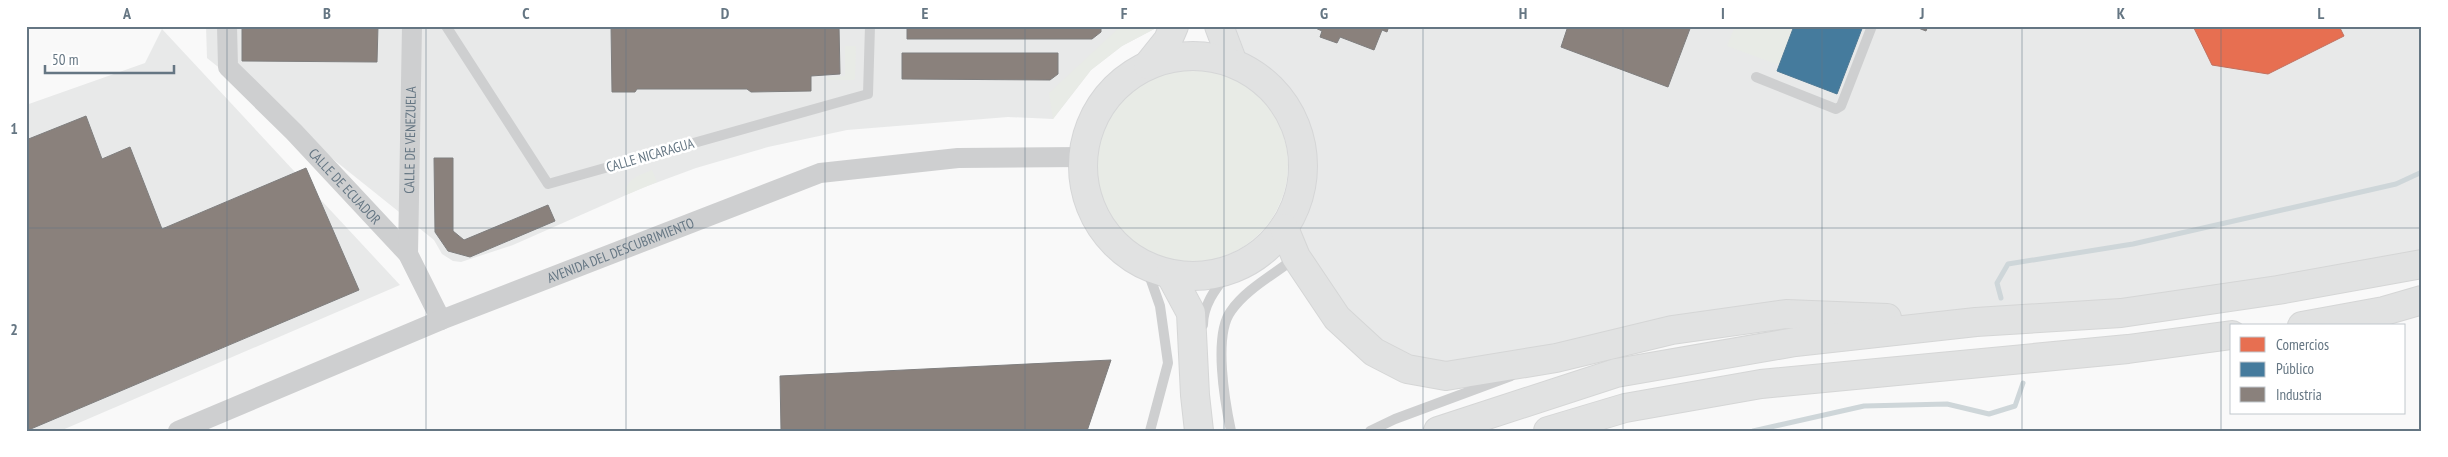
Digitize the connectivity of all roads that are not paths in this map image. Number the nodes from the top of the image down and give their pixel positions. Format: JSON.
{"nodes":[{"id":1,"x":227,"y":26,"type":"edge"},
{"id":2,"x":412,"y":26,"type":"edge"},
{"id":3,"x":446,"y":26,"type":"edge"},
{"id":4,"x":870,"y":26,"type":"edge"},
{"id":5,"x":1174,"y":26,"type":"edge"},
{"id":6,"x":1219,"y":26,"type":"edge"},
{"id":7,"x":1872,"y":26,"type":"edge"},
{"id":8,"x":1233,"y":63,"type":"junction"},
{"id":9,"x":1148,"y":65,"type":"junction"},
{"id":10,"x":1756,"y":77,"type":"dead end"},
{"id":11,"x":1083,"y":157,"type":"junction"},
{"id":12,"x":1284,"y":228,"type":"junction"},
{"id":13,"x":408,"y":254,"type":"junction"},
{"id":14,"x":1296,"y":257,"type":"junction"},
{"id":15,"x":2422,"y":264,"type":"edge"},
{"id":16,"x":1158,"y":270,"type":"junction"},
{"id":17,"x":1230,"y":270,"type":"junction"},
{"id":18,"x":2422,"y":300,"type":"edge"},
{"id":19,"x":2422,"y":306,"type":"edge"},
{"id":20,"x":2384,"y":311,"type":"junction"},
{"id":21,"x":441,"y":320,"type":"junction"},
{"id":22,"x":1976,"y":322,"type":"junction"},
{"id":23,"x":2313,"y":324,"type":"edge"},
{"id":24,"x":2230,"y":335,"type":"edge"},
{"id":25,"x":1556,"y":358,"type":"junction"},
{"id":26,"x":178,"y":431,"type":"edge"},
{"id":27,"x":1150,"y":431,"type":"edge"},
{"id":28,"x":1199,"y":431,"type":"edge"},
{"id":29,"x":1209,"y":431,"type":"edge"},
{"id":30,"x":1231,"y":431,"type":"edge"},
{"id":31,"x":1370,"y":431,"type":"edge"},
{"id":32,"x":1438,"y":431,"type":"edge"},
{"id":33,"x":1548,"y":431,"type":"edge"}],
"edges":[{"from":1,"to":13,"type":"street","name":"CALLE DE ECUADOR"},
{"from":2,"to":13,"type":"street","name":"CALLE DE VENEZUELA"},
{"from":3,"to":4,"type":"lane","name":"CALLE NICARAGUA"},
{"from":5,"to":9,"type":"main road"},
{"from":6,"to":8,"type":"main road"},
{"from":7,"to":10,"type":"lane"},
{"from":8,"to":9,"type":"main road"},
{"from":8,"to":12,"type":"main road"},
{"from":9,"to":11,"type":"main road"},
{"from":11,"to":16,"type":"main road"},
{"from":11,"to":21,"type":"street","name":"AVENIDA DEL DESCUBRIMIENTO"},
{"from":12,"to":14,"type":"main road"},
{"from":12,"to":17,"type":"main road"},
{"from":13,"to":21,"type":"street","name":"CALLE DE ECUADOR"},
{"from":14,"to":25,"type":"main road"},
{"from":14,"to":30,"type":"lane"},
{"from":15,"to":22,"type":"main road"},
{"from":16,"to":17,"type":"main road"},
{"from":16,"to":27,"type":"lane"},
{"from":16,"to":28,"type":"main road"},
{"from":17,"to":29,"type":"lane"},
{"from":18,"to":20,"type":"main road"},
{"from":19,"to":20,"type":"main road"},
{"from":20,"to":23,"type":"main road"},
{"from":21,"to":26,"type":"street","name":"AVENIDA DEL DESCUBRIMIENTO"},
{"from":22,"to":25,"type":"main road"},
{"from":22,"to":32,"type":"main road"},
{"from":24,"to":33,"type":"main road"},
{"from":25,"to":31,"type":"lane"}]}
